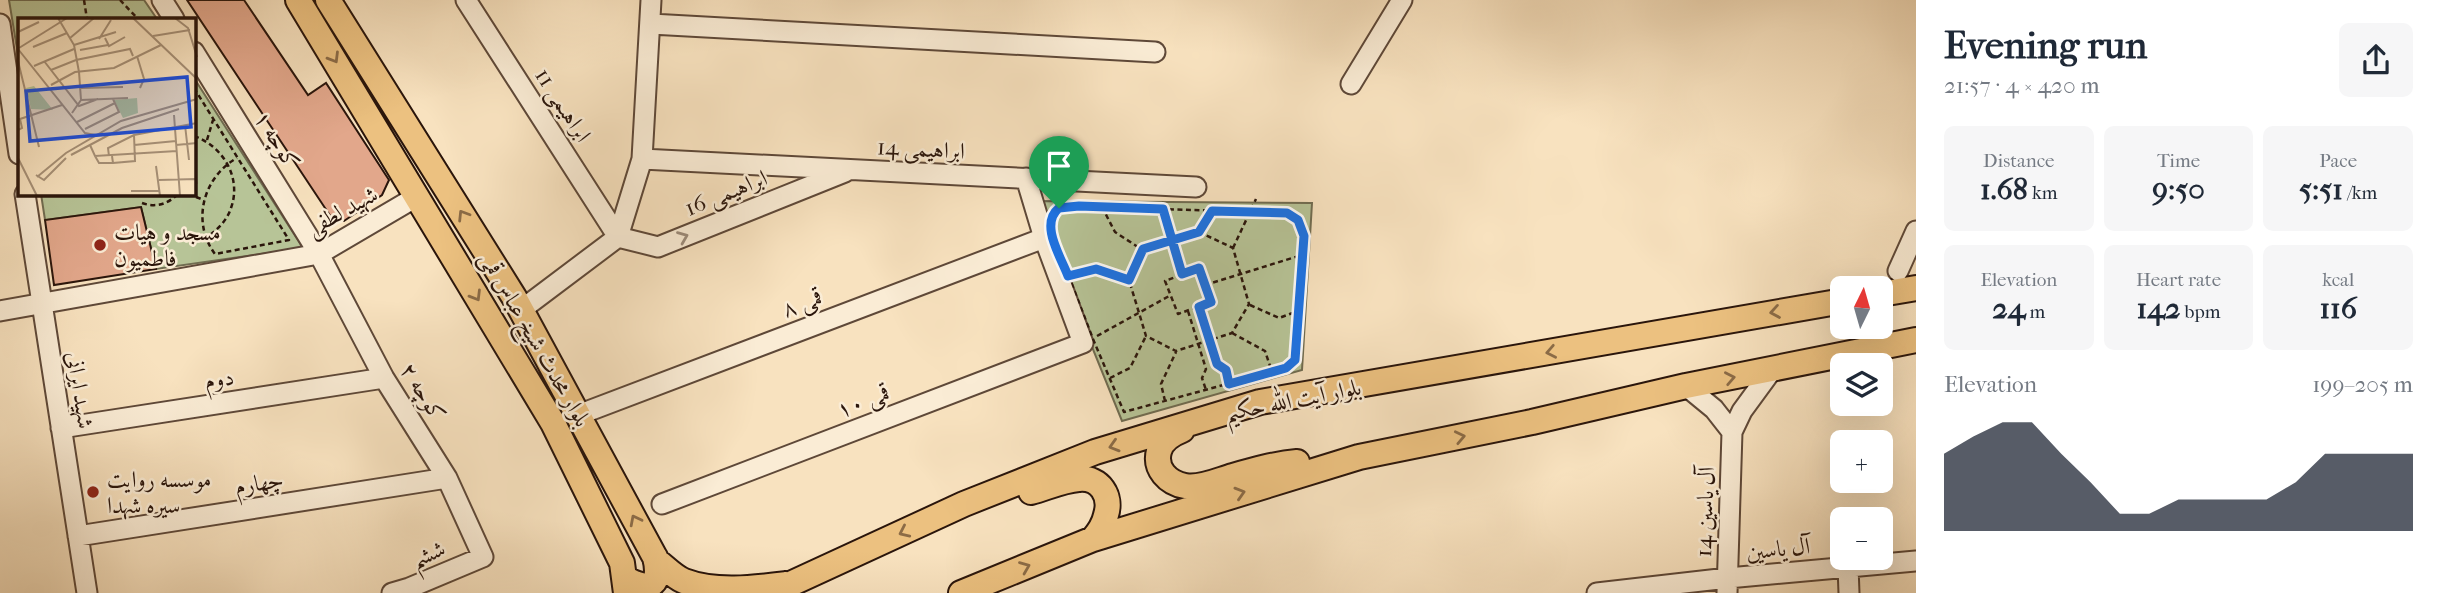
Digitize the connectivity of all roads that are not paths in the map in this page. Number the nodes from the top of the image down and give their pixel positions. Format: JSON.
{"nodes":[{"id":1,"x":162,"y":0,"type":"edge"},
{"id":2,"x":298,"y":0,"type":"edge"},
{"id":3,"x":328,"y":0,"type":"edge"},
{"id":4,"x":466,"y":0,"type":"edge"},
{"id":5,"x":651,"y":0,"type":"edge"},
{"id":6,"x":1402,"y":0,"type":"edge"},
{"id":7,"x":173,"y":18,"type":"edge"},
{"id":8,"x":0,"y":24,"type":"edge"},
{"id":9,"x":651,"y":24,"type":"junction"},
{"id":10,"x":1155,"y":52,"type":"dead end"},
{"id":11,"x":196,"y":55,"type":"edge"},
{"id":12,"x":1351,"y":84,"type":"dead end"},
{"id":13,"x":18,"y":147,"type":"edge"},
{"id":14,"x":642,"y":159,"type":"junction"},
{"id":15,"x":851,"y":170,"type":"junction"},
{"id":16,"x":1026,"y":178,"type":"junction"},
{"id":17,"x":1196,"y":187,"type":"dead end"},
{"id":18,"x":25,"y":196,"type":"edge"},
{"id":19,"x":416,"y":197,"type":"junction"},
{"id":20,"x":1916,"y":231,"type":"edge"},
{"id":21,"x":618,"y":237,"type":"junction"},
{"id":22,"x":1044,"y":238,"type":"junction"},
{"id":23,"x":319,"y":254,"type":"junction"},
{"id":24,"x":1907,"y":269,"type":"edge"},
{"id":25,"x":1916,"y":288,"type":"edge"},
{"id":26,"x":1894,"y":292,"type":"edge"},
{"id":27,"x":1830,"y":303,"type":"edge"},
{"id":28,"x":42,"y":305,"type":"junction"},
{"id":29,"x":521,"y":310,"type":"junction"},
{"id":30,"x":0,"y":311,"type":"edge"},
{"id":31,"x":1916,"y":340,"type":"edge"},
{"id":32,"x":1772,"y":370,"type":"junction"},
{"id":33,"x":384,"y":378,"type":"junction"},
{"id":34,"x":1686,"y":386,"type":"junction"},
{"id":35,"x":578,"y":415,"type":"junction"},
{"id":36,"x":1208,"y":417,"type":"junction"},
{"id":37,"x":61,"y":428,"type":"junction"},
{"id":38,"x":1732,"y":432,"type":"junction"},
{"id":39,"x":1359,"y":457,"type":"junction"},
{"id":40,"x":447,"y":478,"type":"junction"},
{"id":41,"x":662,"y":504,"type":"dead end"},
{"id":42,"x":964,"y":504,"type":"junction"},
{"id":43,"x":78,"y":536,"type":"junction"},
{"id":44,"x":1093,"y":539,"type":"junction"},
{"id":45,"x":483,"y":557,"type":"joint"},
{"id":46,"x":655,"y":557,"type":"junction"},
{"id":47,"x":1916,"y":561,"type":"edge"},
{"id":48,"x":1893,"y":563,"type":"edge"},
{"id":49,"x":1830,"y":569,"type":"edge"},
{"id":50,"x":1848,"y":570,"type":"edge"},
{"id":51,"x":793,"y":583,"type":"junction"},
{"id":52,"x":625,"y":586,"type":"edge"},
{"id":53,"x":1727,"y":586,"type":"edge"},
{"id":54,"x":87,"y":593,"type":"edge"},
{"id":55,"x":392,"y":593,"type":"edge"},
{"id":56,"x":771,"y":593,"type":"edge"},
{"id":57,"x":961,"y":593,"type":"edge"},
{"id":58,"x":1597,"y":593,"type":"edge"},
{"id":59,"x":1604,"y":593,"type":"edge"},
{"id":60,"x":1849,"y":593,"type":"edge"}],
"edges":[{"from":1,"to":7,"type":"street"},
{"from":2,"to":19,"type":"main road","name":"بلوار محدث شیخ عباس قمی","one_way":true},
{"from":29,"to":3,"type":"main road","name":"بلوار محدث شیخ عباس قمی","one_way":true},
{"from":4,"to":21,"type":"street","name":"ابراهیمی 11"},
{"from":5,"to":9,"type":"street"},
{"from":6,"to":12,"type":"street"},
{"from":8,"to":13,"type":"street"},
{"from":9,"to":10,"type":"street"},
{"from":9,"to":14,"type":"street"},
{"from":11,"to":23,"type":"street","name":"کوچه ۱"},
{"from":14,"to":15,"type":"street","name":"ابراهیمی 14"},
{"from":14,"to":21,"type":"street"},
{"from":15,"to":16,"type":"street","name":"ابراهیمی 14"},
{"from":21,"to":15,"type":"street","name":"ابراهیمی 16","one_way":true},
{"from":16,"to":17,"type":"street","name":"ابراهیمی 14"},
{"from":16,"to":22,"type":"street"},
{"from":18,"to":28,"type":"street","name":"شهید ایرانی"},
{"from":19,"to":23,"type":"street","name":"شهید لطفی"},
{"from":19,"to":52,"type":"main road","name":"بلوار محدث شیخ عباس قمی","one_way":true},
{"from":20,"to":24,"type":"street"},
{"from":21,"to":29,"type":"street"},
{"from":22,"to":35,"type":"street","name":"قمی ۸"},
{"from":22,"to":41,"type":"street","name":"قمی ۱۰"},
{"from":23,"to":28,"type":"street","name":"شهید لطفی"},
{"from":23,"to":33,"type":"street","name":"کوچه ۲"},
{"from":25,"to":26,"type":"main road"},
{"from":27,"to":36,"type":"main road","name":"بلوار آیت الله حکیم","one_way":true},
{"from":28,"to":30,"type":"street","name":"شهید لطفی"},
{"from":28,"to":37,"type":"street","name":"شهید ایرانی"},
{"from":29,"to":35,"type":"main road","name":"بلوار محدث شیخ عباس قمی"},
{"from":31,"to":32,"type":"main road"},
{"from":34,"to":32,"type":"main road","one_way":true},
{"from":32,"to":38,"type":"street"},
{"from":33,"to":37,"type":"street","name":"دوم"},
{"from":33,"to":40,"type":"street","name":"کوچه ۲"},
{"from":34,"to":38,"type":"street"},
{"from":39,"to":34,"type":"main road","one_way":true},
{"from":46,"to":35,"type":"main road","name":"بلوار محدث شیخ عباس قمی","one_way":true},
{"from":36,"to":39,"type":"main road"},
{"from":36,"to":42,"type":"main road","name":"بلوار آیت الله حکیم","one_way":true},
{"from":37,"to":43,"type":"street","name":"شهید ایرانی"},
{"from":38,"to":53,"type":"street","name":"آل یاسین 14"},
{"from":44,"to":39,"type":"main road","one_way":true},
{"from":40,"to":43,"type":"street","name":"چهارم"},
{"from":40,"to":45,"type":"street","name":"کوچه ۲"},
{"from":42,"to":44,"type":"main road"},
{"from":42,"to":51,"type":"main road","name":"بلوار آیت الله حکیم","one_way":true},
{"from":43,"to":54,"type":"street","name":"شهید ایرانی"},
{"from":57,"to":44,"type":"main road","one_way":true},
{"from":45,"to":55,"type":"street","name":"ششم"},
{"from":46,"to":51,"type":"main road","name":"بلوار محدث شیخ عباس قمی"},
{"from":46,"to":52,"type":"main road"},
{"from":47,"to":48,"type":"street","name":"آل یاسین"},
{"from":49,"to":53,"type":"street","name":"آل یاسین"},
{"from":50,"to":60,"type":"street"},
{"from":51,"to":56,"type":"main road","name":"بلوار آیت الله حکیم"},
{"from":53,"to":59,"type":"street","name":"آل یاسین"},
{"from":58,"to":59,"type":"street","name":"آل یاسین"}]}
